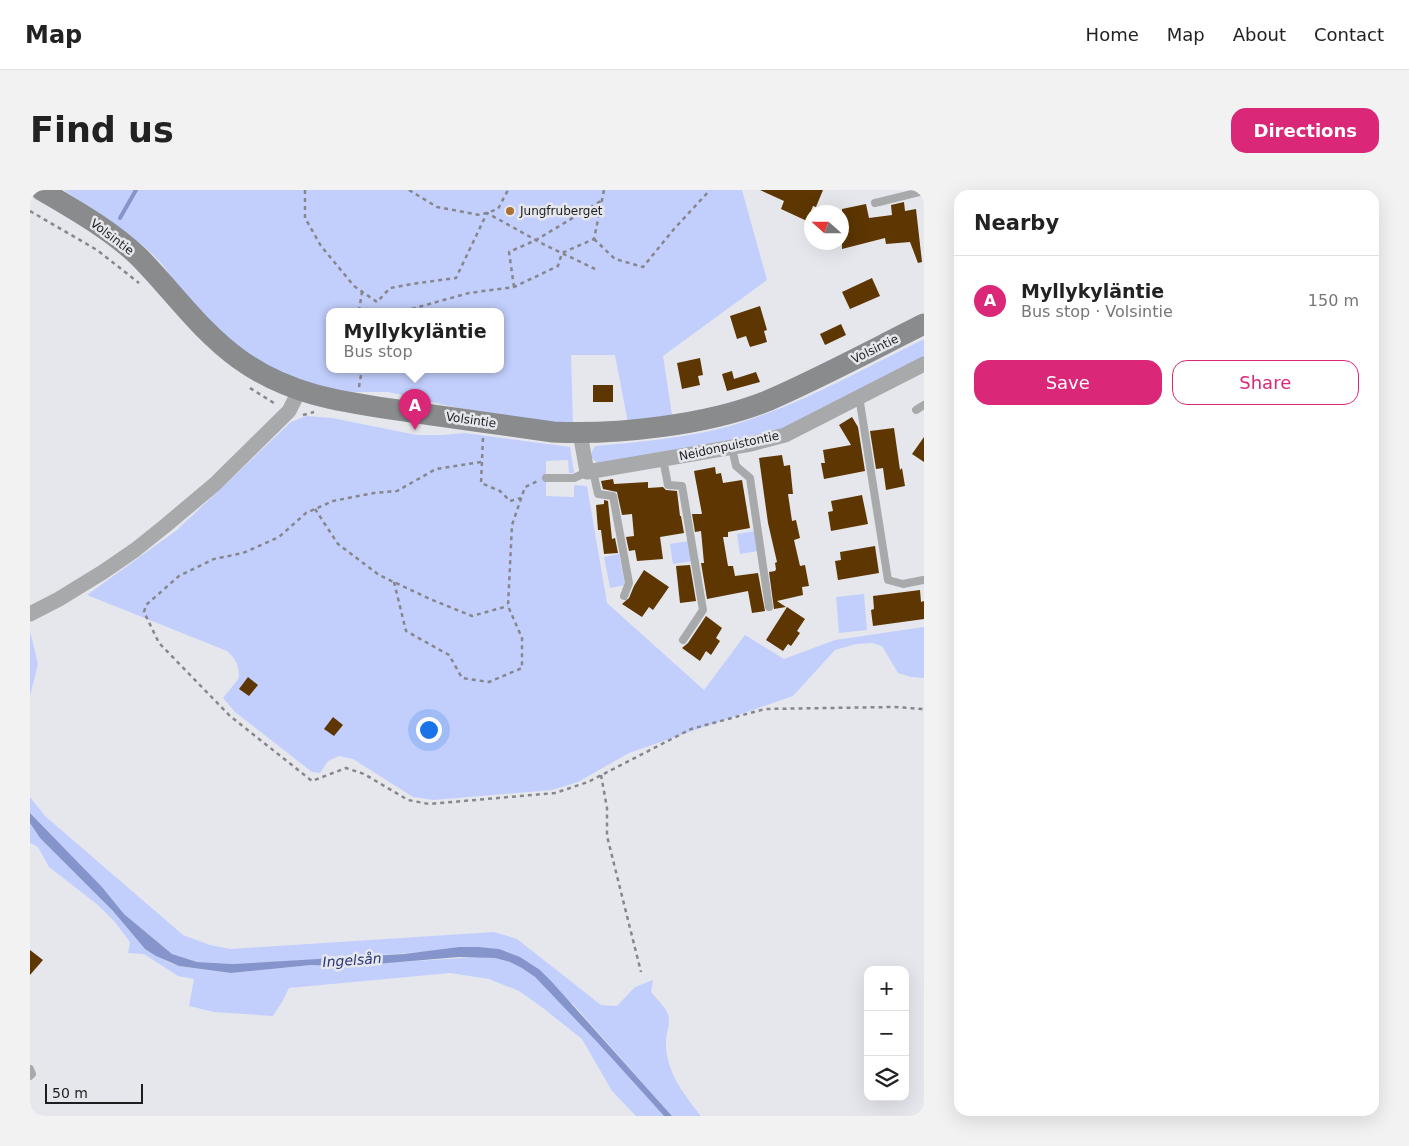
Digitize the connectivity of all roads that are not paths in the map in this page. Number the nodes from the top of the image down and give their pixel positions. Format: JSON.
{"nodes":[{"id":1,"x":41,"y":190,"type":"edge"},
{"id":2,"x":923,"y":191,"type":"edge"},
{"id":3,"x":875,"y":203,"type":"dead end"},
{"id":4,"x":924,"y":324,"type":"edge"},
{"id":5,"x":924,"y":364,"type":"edge"},
{"id":6,"x":299,"y":391,"type":"junction"},
{"id":7,"x":858,"y":396,"type":"junction"},
{"id":8,"x":924,"y":405,"type":"edge"},
{"id":9,"x":916,"y":410,"type":"dead end"},
{"id":10,"x":580,"y":433,"type":"junction"},
{"id":11,"x":732,"y":448,"type":"junction"},
{"id":12,"x":663,"y":460,"type":"junction"},
{"id":13,"x":590,"y":472,"type":"junction"},
{"id":14,"x":546,"y":478,"type":"road end"},
{"id":15,"x":923,"y":580,"type":"edge"},
{"id":16,"x":624,"y":596,"type":"dead end"},
{"id":17,"x":769,"y":607,"type":"dead end"},
{"id":18,"x":30,"y":614,"type":"edge"},
{"id":19,"x":683,"y":640,"type":"dead end"},
{"id":20,"x":30,"y":1068,"type":"edge"},
{"id":21,"x":30,"y":1076,"type":"edge"}],
"edges":[{"from":1,"to":6,"type":"street","name":"Volsintie"},
{"from":2,"to":3,"type":"lane"},
{"from":4,"to":10,"type":"street","name":"Volsintie"},
{"from":5,"to":7,"type":"street","name":"Neidonpuistontie"},
{"from":6,"to":10,"type":"street","name":"Volsintie"},
{"from":6,"to":18,"type":"street"},
{"from":7,"to":11,"type":"street","name":"Neidonpuistontie"},
{"from":7,"to":15,"type":"lane"},
{"from":8,"to":9,"type":"lane"},
{"from":10,"to":13,"type":"street"},
{"from":11,"to":12,"type":"street","name":"Neidonpuistontie"},
{"from":11,"to":17,"type":"lane"},
{"from":12,"to":13,"type":"street","name":"Neidonpuistontie"},
{"from":12,"to":19,"type":"lane"},
{"from":13,"to":14,"type":"lane"},
{"from":13,"to":16,"type":"lane"},
{"from":20,"to":21,"type":"lane"}]}
